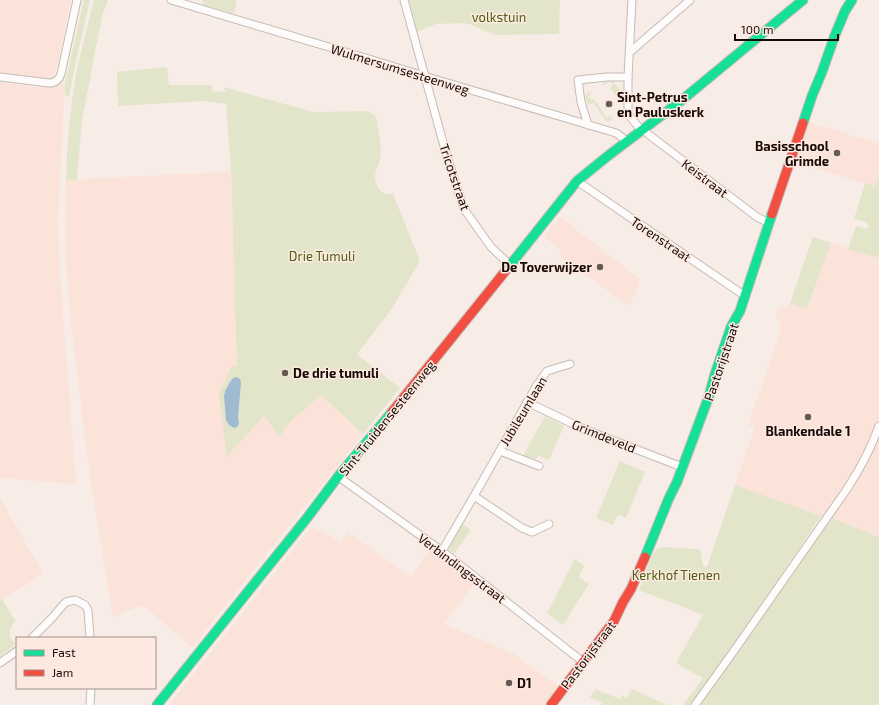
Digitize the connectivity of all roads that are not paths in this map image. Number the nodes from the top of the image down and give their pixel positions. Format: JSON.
{"nodes":[{"id":1,"x":77,"y":0,"type":"edge"},
{"id":2,"x":171,"y":0,"type":"edge"},
{"id":3,"x":404,"y":0,"type":"edge"},
{"id":4,"x":632,"y":0,"type":"edge"},
{"id":5,"x":690,"y":0,"type":"edge"},
{"id":6,"x":803,"y":0,"type":"edge"},
{"id":7,"x":852,"y":0,"type":"edge"},
{"id":8,"x":630,"y":52,"type":"junction"},
{"id":9,"x":424,"y":76,"type":"junction"},
{"id":10,"x":0,"y":77,"type":"edge"},
{"id":11,"x":628,"y":77,"type":"junction"},
{"id":12,"x":588,"y":125,"type":"junction"},
{"id":13,"x":642,"y":130,"type":"junction"},
{"id":14,"x":627,"y":140,"type":"junction"},
{"id":15,"x":577,"y":181,"type":"junction"},
{"id":16,"x":769,"y":223,"type":"junction"},
{"id":17,"x":510,"y":265,"type":"junction"},
{"id":18,"x":745,"y":296,"type":"junction"},
{"id":19,"x":570,"y":364,"type":"dead end"},
{"id":20,"x":527,"y":402,"type":"junction"},
{"id":21,"x":879,"y":426,"type":"edge"},
{"id":22,"x":500,"y":451,"type":"junction"},
{"id":23,"x":539,"y":466,"type":"dead end"},
{"id":24,"x":682,"y":467,"type":"junction"},
{"id":25,"x":339,"y":477,"type":"junction"},
{"id":26,"x":474,"y":496,"type":"junction"},
{"id":27,"x":549,"y":524,"type":"dead end"},
{"id":28,"x":442,"y":551,"type":"junction"},
{"id":29,"x":33,"y":637,"type":"edge"},
{"id":30,"x":90,"y":637,"type":"edge"},
{"id":31,"x":16,"y":652,"type":"edge"},
{"id":32,"x":583,"y":662,"type":"junction"},
{"id":33,"x":0,"y":663,"type":"edge"},
{"id":34,"x":91,"y":689,"type":"edge"},
{"id":35,"x":90,"y":705,"type":"edge"},
{"id":36,"x":157,"y":705,"type":"edge"},
{"id":37,"x":551,"y":705,"type":"edge"},
{"id":38,"x":695,"y":705,"type":"edge"}],
"edges":[{"from":1,"to":10,"type":"street"},
{"from":2,"to":9,"type":"street","name":"Wulmersumsesteenweg"},
{"from":3,"to":9,"type":"street","name":"Tricotstraat"},
{"from":4,"to":8,"type":"street","name":"Keistraat"},
{"from":5,"to":8,"type":"street"},
{"from":6,"to":13,"type":"main road","name":"Sint-Truidensesteenweg"},
{"from":7,"to":16,"type":"main road","name":"Pastorijstraat"},
{"from":8,"to":11,"type":"street","name":"Keistraat"},
{"from":9,"to":12,"type":"street","name":"Wulmersumsesteenweg"},
{"from":9,"to":17,"type":"street","name":"Tricotstraat"},
{"from":11,"to":12,"type":"street"},
{"from":11,"to":13,"type":"street","name":"Keistraat"},
{"from":12,"to":14,"type":"street","name":"Wulmersumsesteenweg"},
{"from":13,"to":14,"type":"main road","name":"Sint-Truidensesteenweg"},
{"from":13,"to":16,"type":"street","name":"Keistraat"},
{"from":14,"to":15,"type":"main road","name":"Sint-Truidensesteenweg"},
{"from":15,"to":17,"type":"main road","name":"Sint-Truidensesteenweg"},
{"from":15,"to":18,"type":"street","name":"Torenstraat"},
{"from":16,"to":18,"type":"main road","name":"Pastorijstraat"},
{"from":17,"to":25,"type":"main road","name":"Sint-Truidensesteenweg"},
{"from":18,"to":24,"type":"main road","name":"Pastorijstraat"},
{"from":19,"to":20,"type":"street","name":"Jubileumlaan"},
{"from":20,"to":22,"type":"street","name":"Jubileumlaan"},
{"from":20,"to":24,"type":"street","name":"Grimdeveld"},
{"from":21,"to":38,"type":"street"},
{"from":22,"to":23,"type":"street","name":"Jubileumlaan"},
{"from":22,"to":26,"type":"street","name":"Jubileumlaan"},
{"from":24,"to":32,"type":"main road","name":"Pastorijstraat"},
{"from":25,"to":28,"type":"street","name":"Verbindingsstraat"},
{"from":25,"to":36,"type":"main road","name":"Sint-Truidensesteenweg"},
{"from":26,"to":27,"type":"street"},
{"from":26,"to":28,"type":"street","name":"Jubileumlaan"},
{"from":28,"to":32,"type":"street","name":"Verbindingsstraat"},
{"from":29,"to":30,"type":"street"},
{"from":31,"to":33,"type":"street"},
{"from":32,"to":37,"type":"main road","name":"Pastorijstraat"},
{"from":34,"to":35,"type":"street"}]}
